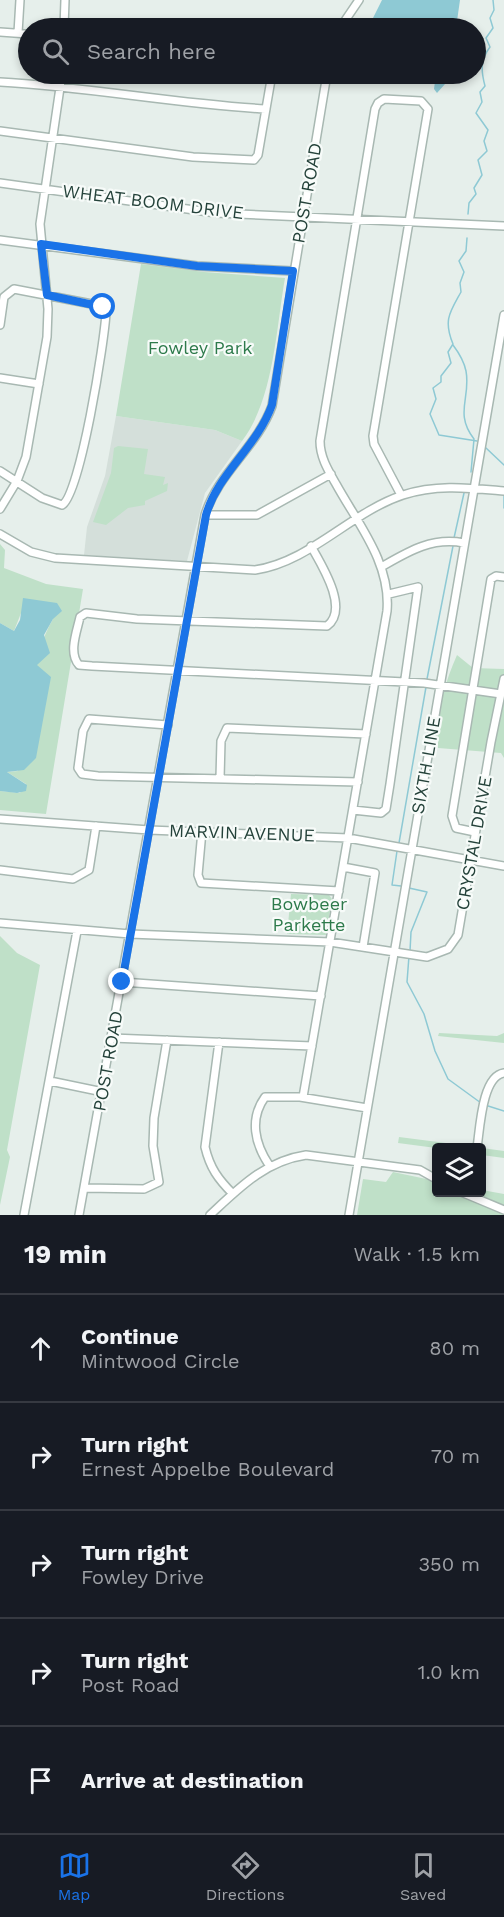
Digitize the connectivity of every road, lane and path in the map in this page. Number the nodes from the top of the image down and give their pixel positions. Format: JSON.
{"nodes":[{"id":1,"x":20,"y":0,"type":"edge"},
{"id":2,"x":65,"y":0,"type":"edge"},
{"id":3,"x":359,"y":0,"type":"edge"},
{"id":4,"x":19,"y":18,"type":"edge"},
{"id":5,"x":64,"y":18,"type":"edge"},
{"id":6,"x":347,"y":18,"type":"edge"},
{"id":7,"x":0,"y":32,"type":"edge"},
{"id":8,"x":18,"y":33,"type":"edge"},
{"id":9,"x":0,"y":82,"type":"edge"},
{"id":10,"x":18,"y":83,"type":"edge"},
{"id":11,"x":35,"y":84,"type":"edge"},
{"id":12,"x":270,"y":84,"type":"edge"},
{"id":13,"x":325,"y":84,"type":"edge"},
{"id":14,"x":60,"y":86,"type":"junction"},
{"id":15,"x":266,"y":109,"type":"junction"},
{"id":16,"x":0,"y":131,"type":"edge"},
{"id":17,"x":52,"y":136,"type":"junction"},
{"id":18,"x":0,"y":183,"type":"edge"},
{"id":19,"x":43,"y":189,"type":"junction"},
{"id":20,"x":303,"y":217,"type":"junction"},
{"id":21,"x":357,"y":220,"type":"junction"},
{"id":22,"x":409,"y":223,"type":"junction"},
{"id":23,"x":485,"y":225,"type":"dead end"},
{"id":24,"x":0,"y":240,"type":"edge"},
{"id":25,"x":41,"y":244,"type":"junction"},
{"id":26,"x":293,"y":271,"type":"junction"},
{"id":27,"x":47,"y":295,"type":"junction"},
{"id":28,"x":504,"y":315,"type":"edge"},
{"id":29,"x":0,"y":325,"type":"edge"},
{"id":30,"x":0,"y":378,"type":"edge"},
{"id":31,"x":39,"y":384,"type":"junction"},
{"id":32,"x":0,"y":471,"type":"edge"},
{"id":33,"x":331,"y":474,"type":"junction"},
{"id":34,"x":17,"y":481,"type":"junction"},
{"id":35,"x":473,"y":488,"type":"junction"},
{"id":36,"x":502,"y":491,"type":"edge"},
{"id":37,"x":401,"y":495,"type":"junction"},
{"id":38,"x":0,"y":509,"type":"edge"},
{"id":39,"x":206,"y":515,"type":"junction"},
{"id":40,"x":356,"y":520,"type":"junction"},
{"id":41,"x":0,"y":534,"type":"edge"},
{"id":42,"x":464,"y":543,"type":"junction"},
{"id":43,"x":311,"y":546,"type":"junction"},
{"id":44,"x":383,"y":566,"type":"junction"},
{"id":45,"x":195,"y":568,"type":"junction"},
{"id":46,"x":504,"y":577,"type":"edge"},
{"id":47,"x":388,"y":594,"type":"junction"},
{"id":48,"x":186,"y":621,"type":"junction"},
{"id":49,"x":177,"y":671,"type":"junction"},
{"id":50,"x":504,"y":679,"type":"edge"},
{"id":51,"x":375,"y":681,"type":"junction"},
{"id":52,"x":405,"y":682,"type":"junction"},
{"id":53,"x":440,"y":684,"type":"junction"},
{"id":54,"x":473,"y":689,"type":"junction"},
{"id":55,"x":501,"y":694,"type":"junction"},
{"id":56,"x":168,"y":725,"type":"junction"},
{"id":57,"x":366,"y":734,"type":"junction"},
{"id":58,"x":159,"y":776,"type":"junction"},
{"id":59,"x":220,"y":778,"type":"junction"},
{"id":60,"x":358,"y":782,"type":"junction"},
{"id":61,"x":353,"y":810,"type":"junction"},
{"id":62,"x":0,"y":819,"type":"edge"},
{"id":63,"x":96,"y":826,"type":"junction"},
{"id":64,"x":149,"y":830,"type":"junction"},
{"id":65,"x":202,"y":831,"type":"junction"},
{"id":66,"x":475,"y":832,"type":"junction"},
{"id":67,"x":348,"y":838,"type":"junction"},
{"id":68,"x":411,"y":849,"type":"junction"},
{"id":69,"x":471,"y":859,"type":"junction"},
{"id":70,"x":504,"y":866,"type":"edge"},
{"id":71,"x":343,"y":867,"type":"junction"},
{"id":72,"x":0,"y":870,"type":"edge"},
{"id":73,"x":339,"y":891,"type":"junction"},
{"id":74,"x":0,"y":923,"type":"edge"},
{"id":75,"x":77,"y":931,"type":"junction"},
{"id":76,"x":130,"y":934,"type":"junction"},
{"id":77,"x":330,"y":942,"type":"junction"},
{"id":78,"x":363,"y":947,"type":"junction"},
{"id":79,"x":394,"y":952,"type":"junction"},
{"id":80,"x":122,"y":982,"type":"junction"},
{"id":81,"x":321,"y":996,"type":"junction"},
{"id":82,"x":112,"y":1038,"type":"junction"},
{"id":83,"x":167,"y":1040,"type":"junction"},
{"id":84,"x":219,"y":1042,"type":"junction"},
{"id":85,"x":312,"y":1046,"type":"junction"},
{"id":86,"x":504,"y":1073,"type":"edge"},
{"id":87,"x":50,"y":1081,"type":"junction"},
{"id":88,"x":103,"y":1092,"type":"junction"},
{"id":89,"x":303,"y":1097,"type":"junction"},
{"id":90,"x":367,"y":1108,"type":"junction"},
{"id":91,"x":478,"y":1143,"type":"edge"},
{"id":92,"x":358,"y":1161,"type":"junction"},
{"id":93,"x":269,"y":1165,"type":"junction"},
{"id":94,"x":432,"y":1177,"type":"edge"},
{"id":95,"x":86,"y":1188,"type":"junction"},
{"id":96,"x":233,"y":1194,"type":"junction"},
{"id":97,"x":476,"y":1197,"type":"edge"},
{"id":98,"x":504,"y":1209,"type":"edge"},
{"id":99,"x":24,"y":1215,"type":"edge"},
{"id":100,"x":79,"y":1215,"type":"edge"},
{"id":101,"x":210,"y":1215,"type":"edge"},
{"id":102,"x":349,"y":1215,"type":"edge"}],
"edges":[{"from":1,"to":4,"type":"street"},
{"from":2,"to":5,"type":"street"},
{"from":3,"to":6,"type":"street"},
{"from":7,"to":8,"type":"street"},
{"from":9,"to":10,"type":"street"},
{"from":11,"to":14,"type":"street"},
{"from":12,"to":15,"type":"street"},
{"from":13,"to":20,"type":"street","name":"POST ROAD"},
{"from":14,"to":15,"type":"street"},
{"from":14,"to":17,"type":"street"},
{"from":15,"to":17,"type":"street"},
{"from":16,"to":17,"type":"street"},
{"from":17,"to":19,"type":"street"},
{"from":18,"to":19,"type":"street","name":"WHEAT BOOM DRIVE"},
{"from":19,"to":20,"type":"street","name":"WHEAT BOOM DRIVE"},
{"from":19,"to":25,"type":"street"},
{"from":20,"to":21,"type":"street","name":"WHEAT BOOM DRIVE"},
{"from":20,"to":26,"type":"street","name":"POST ROAD"},
{"from":21,"to":22,"type":"street","name":"WHEAT BOOM DRIVE"},
{"from":21,"to":22,"type":"street"},
{"from":21,"to":33,"type":"street"},
{"from":22,"to":23,"type":"street","name":"WHEAT BOOM DRIVE"},
{"from":22,"to":37,"type":"street"},
{"from":24,"to":25,"type":"street"},
{"from":25,"to":26,"type":"street"},
{"from":25,"to":27,"type":"street"},
{"from":26,"to":39,"type":"street","name":"POST ROAD"},
{"from":27,"to":29,"type":"street"},
{"from":27,"to":31,"type":"street"},
{"from":27,"to":34,"type":"street"},
{"from":28,"to":35,"type":"street","name":"SIXTH LINE"},
{"from":30,"to":31,"type":"street"},
{"from":31,"to":34,"type":"street"},
{"from":32,"to":34,"type":"street"},
{"from":33,"to":39,"type":"street"},
{"from":33,"to":40,"type":"street"},
{"from":34,"to":38,"type":"street"},
{"from":35,"to":36,"type":"street"},
{"from":35,"to":37,"type":"street"},
{"from":35,"to":42,"type":"street","name":"SIXTH LINE"},
{"from":37,"to":40,"type":"street"},
{"from":39,"to":45,"type":"street","name":"POST ROAD"},
{"from":40,"to":43,"type":"street"},
{"from":40,"to":44,"type":"street"},
{"from":41,"to":45,"type":"street"},
{"from":42,"to":44,"type":"street"},
{"from":42,"to":53,"type":"street","name":"SIXTH LINE"},
{"from":43,"to":45,"type":"street"},
{"from":43,"to":48,"type":"street"},
{"from":44,"to":47,"type":"street"},
{"from":45,"to":48,"type":"street","name":"POST ROAD"},
{"from":46,"to":54,"type":"street"},
{"from":47,"to":51,"type":"street"},
{"from":47,"to":52,"type":"street"},
{"from":48,"to":49,"type":"street","name":"POST ROAD"},
{"from":48,"to":49,"type":"street"},
{"from":49,"to":51,"type":"street"},
{"from":49,"to":56,"type":"street","name":"POST ROAD"},
{"from":50,"to":55,"type":"street","name":"CRYSTAL DRIVE"},
{"from":51,"to":52,"type":"street"},
{"from":51,"to":57,"type":"street"},
{"from":52,"to":53,"type":"street"},
{"from":52,"to":61,"type":"street"},
{"from":53,"to":54,"type":"street"},
{"from":53,"to":68,"type":"street","name":"SIXTH LINE"},
{"from":54,"to":55,"type":"street"},
{"from":54,"to":66,"type":"street"},
{"from":55,"to":66,"type":"street","name":"CRYSTAL DRIVE"},
{"from":56,"to":58,"type":"street","name":"POST ROAD"},
{"from":56,"to":58,"type":"street"},
{"from":57,"to":59,"type":"street"},
{"from":57,"to":60,"type":"street"},
{"from":58,"to":59,"type":"street"},
{"from":58,"to":64,"type":"street","name":"POST ROAD"},
{"from":59,"to":60,"type":"street"},
{"from":60,"to":61,"type":"street"},
{"from":61,"to":67,"type":"street"},
{"from":62,"to":63,"type":"street","name":"MARVIN AVENUE"},
{"from":63,"to":64,"type":"street","name":"MARVIN AVENUE"},
{"from":63,"to":72,"type":"street"},
{"from":64,"to":65,"type":"street","name":"MARVIN AVENUE"},
{"from":64,"to":76,"type":"street","name":"POST ROAD"},
{"from":65,"to":67,"type":"street","name":"MARVIN AVENUE"},
{"from":65,"to":73,"type":"street"},
{"from":66,"to":69,"type":"street","name":"CRYSTAL DRIVE"},
{"from":67,"to":68,"type":"street","name":"MARVIN AVENUE"},
{"from":67,"to":71,"type":"street"},
{"from":68,"to":69,"type":"street","name":"MARVIN AVENUE"},
{"from":68,"to":79,"type":"street","name":"SIXTH LINE"},
{"from":69,"to":70,"type":"street","name":"MARVIN AVENUE"},
{"from":69,"to":79,"type":"street","name":"CRYSTAL DRIVE"},
{"from":71,"to":73,"type":"street"},
{"from":71,"to":78,"type":"street"},
{"from":73,"to":77,"type":"street"},
{"from":74,"to":75,"type":"street","name":"CRYSTAL DRIVE"},
{"from":75,"to":76,"type":"street","name":"CRYSTAL DRIVE"},
{"from":75,"to":87,"type":"street"},
{"from":76,"to":77,"type":"street","name":"CRYSTAL DRIVE"},
{"from":76,"to":80,"type":"street","name":"POST ROAD"},
{"from":77,"to":78,"type":"street","name":"CRYSTAL DRIVE"},
{"from":77,"to":81,"type":"street"},
{"from":78,"to":79,"type":"street","name":"CRYSTAL DRIVE"},
{"from":79,"to":90,"type":"street","name":"SIXTH LINE"},
{"from":80,"to":81,"type":"street"},
{"from":80,"to":82,"type":"street","name":"POST ROAD"},
{"from":81,"to":85,"type":"street"},
{"from":82,"to":83,"type":"street"},
{"from":82,"to":88,"type":"street","name":"POST ROAD"},
{"from":83,"to":84,"type":"street"},
{"from":83,"to":95,"type":"street"},
{"from":84,"to":85,"type":"street"},
{"from":84,"to":96,"type":"street"},
{"from":85,"to":89,"type":"street"},
{"from":86,"to":91,"type":"street"},
{"from":87,"to":88,"type":"street"},
{"from":87,"to":99,"type":"street"},
{"from":88,"to":95,"type":"street","name":"POST ROAD"},
{"from":89,"to":90,"type":"street"},
{"from":89,"to":93,"type":"street"},
{"from":90,"to":92,"type":"street","name":"SIXTH LINE"},
{"from":92,"to":93,"type":"street"},
{"from":92,"to":94,"type":"street"},
{"from":92,"to":102,"type":"street","name":"SIXTH LINE"},
{"from":93,"to":96,"type":"street"},
{"from":95,"to":100,"type":"street","name":"POST ROAD"},
{"from":96,"to":101,"type":"street"},
{"from":97,"to":98,"type":"street"}]}
